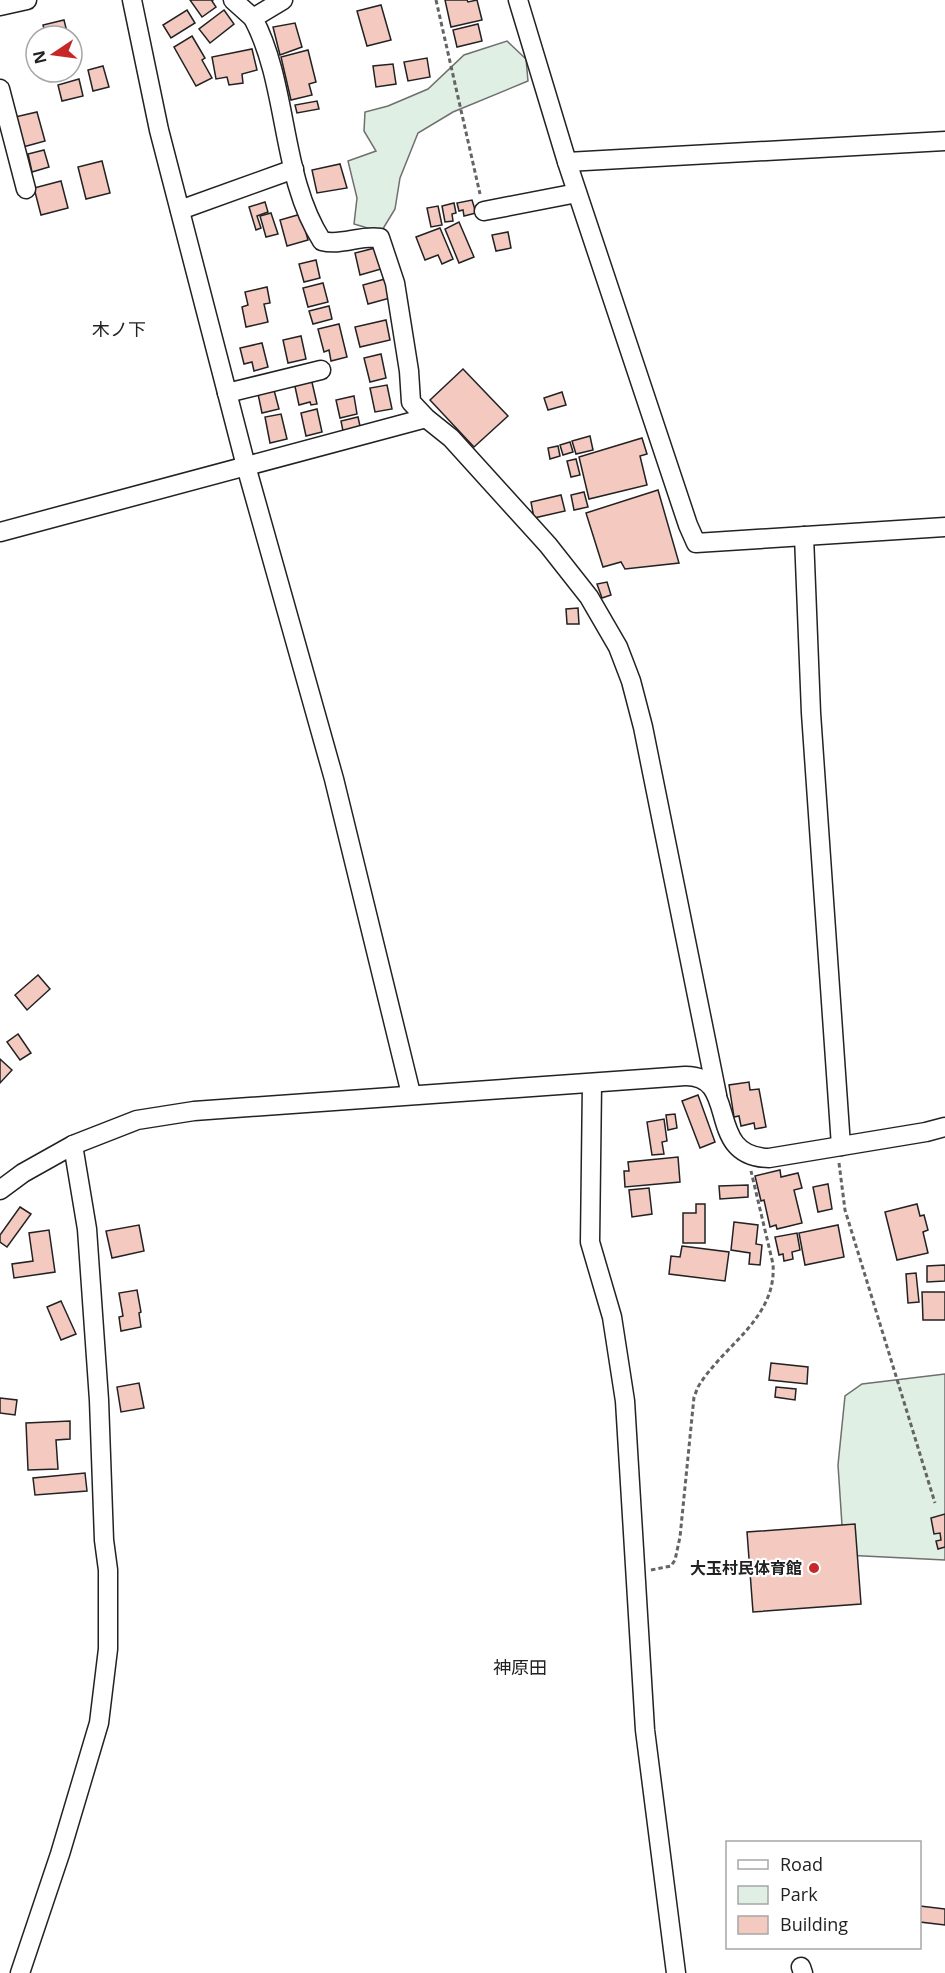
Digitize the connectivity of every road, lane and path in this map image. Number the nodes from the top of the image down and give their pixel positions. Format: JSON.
{"nodes":[{"id":1,"x":27,"y":0,"type":"edge"},
{"id":2,"x":132,"y":0,"type":"edge"},
{"id":3,"x":233,"y":0,"type":"edge"},
{"id":4,"x":283,"y":0,"type":"edge"},
{"id":5,"x":436,"y":0,"type":"edge"},
{"id":6,"x":518,"y":0,"type":"edge"},
{"id":7,"x":0,"y":6,"type":"edge"},
{"id":8,"x":253,"y":18,"type":"junction"},
{"id":9,"x":0,"y":89,"type":"edge"},
{"id":10,"x":945,"y":141,"type":"edge"},
{"id":11,"x":567,"y":162,"type":"junction"},
{"id":12,"x":294,"y":169,"type":"junction"},
{"id":13,"x":26,"y":189,"type":"dead end"},
{"id":14,"x":577,"y":193,"type":"junction"},
{"id":15,"x":180,"y":210,"type":"junction"},
{"id":16,"x":484,"y":211,"type":"joint"},
{"id":17,"x":321,"y":370,"type":"dead end"},
{"id":18,"x":227,"y":393,"type":"junction"},
{"id":19,"x":426,"y":418,"type":"junction"},
{"id":20,"x":246,"y":466,"type":"junction"},
{"id":21,"x":945,"y":527,"type":"edge"},
{"id":22,"x":0,"y":532,"type":"edge"},
{"id":23,"x":804,"y":536,"type":"junction"},
{"id":24,"x":592,"y":1084,"type":"junction"},
{"id":25,"x":411,"y":1094,"type":"junction"},
{"id":26,"x":717,"y":1095,"type":"junction"},
{"id":27,"x":945,"y":1127,"type":"edge"},
{"id":28,"x":73,"y":1145,"type":"junction"},
{"id":29,"x":840,"y":1150,"type":"junction"},
{"id":30,"x":747,"y":1155,"type":"junction"},
{"id":31,"x":0,"y":1190,"type":"edge"},
{"id":32,"x":935,"y":1503,"type":"dead end"},
{"id":33,"x":635,"y":1573,"type":"junction"},
{"id":34,"x":20,"y":1973,"type":"edge"},
{"id":35,"x":676,"y":1973,"type":"edge"}],
"edges":[{"from":1,"to":7,"type":"street"},
{"from":2,"to":15,"type":"street"},
{"from":3,"to":8,"type":"street"},
{"from":4,"to":8,"type":"street"},
{"from":5,"to":16,"type":"path"},
{"from":6,"to":11,"type":"street"},
{"from":8,"to":12,"type":"street"},
{"from":9,"to":13,"type":"street"},
{"from":10,"to":11,"type":"street"},
{"from":11,"to":14,"type":"street"},
{"from":12,"to":15,"type":"street"},
{"from":12,"to":19,"type":"street"},
{"from":14,"to":16,"type":"street"},
{"from":14,"to":23,"type":"street"},
{"from":15,"to":18,"type":"street"},
{"from":17,"to":18,"type":"street"},
{"from":18,"to":20,"type":"street"},
{"from":19,"to":20,"type":"street"},
{"from":19,"to":26,"type":"street"},
{"from":20,"to":22,"type":"street"},
{"from":20,"to":25,"type":"street"},
{"from":21,"to":23,"type":"street"},
{"from":23,"to":29,"type":"street"},
{"from":24,"to":25,"type":"street"},
{"from":24,"to":26,"type":"street"},
{"from":24,"to":33,"type":"street"},
{"from":25,"to":28,"type":"street"},
{"from":26,"to":30,"type":"street"},
{"from":27,"to":29,"type":"street"},
{"from":28,"to":31,"type":"street"},
{"from":28,"to":34,"type":"street"},
{"from":29,"to":30,"type":"street"},
{"from":29,"to":32,"type":"path"},
{"from":30,"to":33,"type":"path"},
{"from":33,"to":35,"type":"street"}]}
